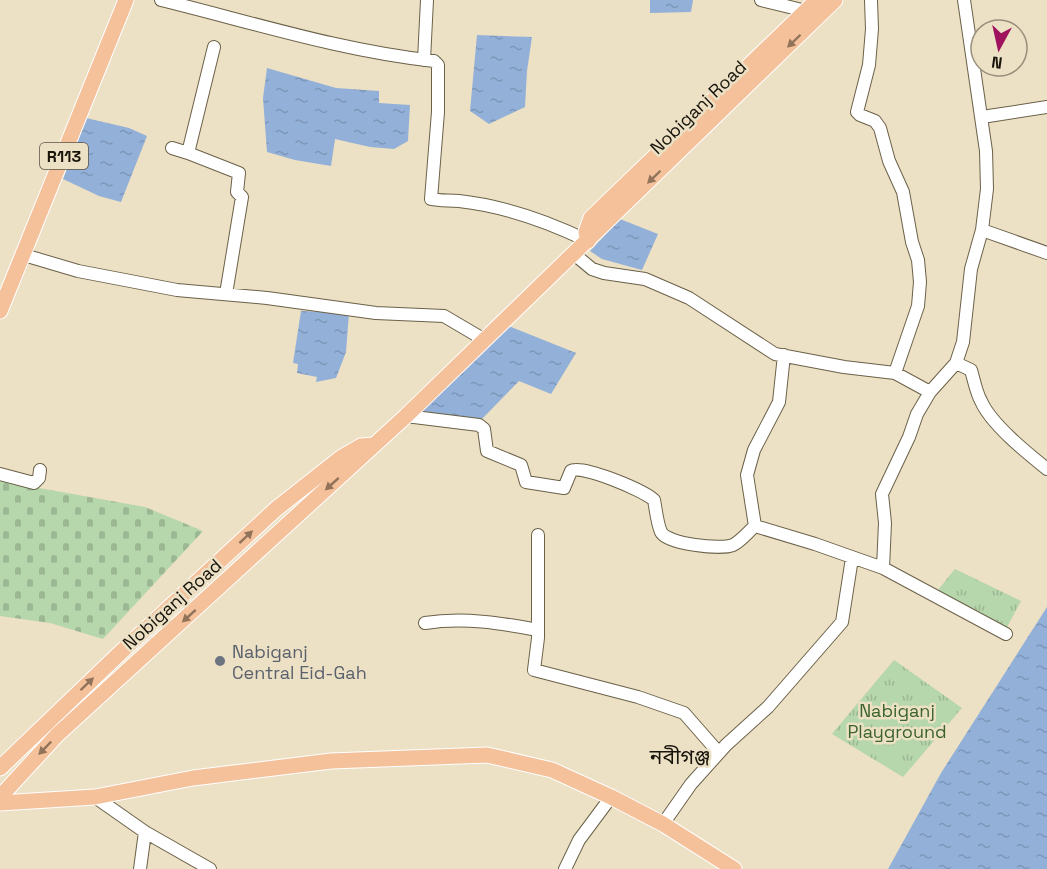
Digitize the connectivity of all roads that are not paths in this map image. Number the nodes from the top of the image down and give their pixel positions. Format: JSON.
{"nodes":[{"id":1,"x":126,"y":0,"type":"edge"},
{"id":2,"x":161,"y":0,"type":"edge"},
{"id":3,"x":427,"y":0,"type":"edge"},
{"id":4,"x":762,"y":0,"type":"edge"},
{"id":5,"x":817,"y":0,"type":"edge"},
{"id":6,"x":836,"y":0,"type":"edge"},
{"id":7,"x":871,"y":0,"type":"edge"},
{"id":8,"x":964,"y":0,"type":"edge"},
{"id":9,"x":806,"y":11,"type":"junction"},
{"id":10,"x":214,"y":47,"type":"dead end"},
{"id":11,"x":424,"y":60,"type":"junction"},
{"id":12,"x":1047,"y":107,"type":"edge"},
{"id":13,"x":982,"y":117,"type":"junction"},
{"id":14,"x":171,"y":148,"type":"dead end"},
{"id":15,"x":188,"y":153,"type":"junction"},
{"id":16,"x":982,"y":230,"type":"junction"},
{"id":17,"x":588,"y":241,"type":"junction"},
{"id":18,"x":1047,"y":253,"type":"edge"},
{"id":19,"x":574,"y":254,"type":"junction"},
{"id":20,"x":24,"y":255,"type":"junction"},
{"id":21,"x":226,"y":294,"type":"junction"},
{"id":22,"x":0,"y":311,"type":"edge"},
{"id":23,"x":483,"y":339,"type":"junction"},
{"id":24,"x":784,"y":355,"type":"junction"},
{"id":25,"x":956,"y":363,"type":"junction"},
{"id":26,"x":895,"y":373,"type":"junction"},
{"id":27,"x":930,"y":392,"type":"junction"},
{"id":28,"x":406,"y":416,"type":"junction"},
{"id":29,"x":376,"y":444,"type":"junction"},
{"id":30,"x":1047,"y":469,"type":"edge"},
{"id":31,"x":40,"y":470,"type":"dead end"},
{"id":32,"x":0,"y":474,"type":"edge"},
{"id":33,"x":755,"y":526,"type":"junction"},
{"id":34,"x":538,"y":535,"type":"dead end"},
{"id":35,"x":852,"y":558,"type":"junction"},
{"id":36,"x":883,"y":568,"type":"junction"},
{"id":37,"x":425,"y":623,"type":"dead end"},
{"id":38,"x":538,"y":630,"type":"junction"},
{"id":39,"x":1006,"y":634,"type":"dead end"},
{"id":40,"x":718,"y":753,"type":"junction"},
{"id":41,"x":0,"y":768,"type":"edge"},
{"id":42,"x":95,"y":796,"type":"junction"},
{"id":43,"x":0,"y":797,"type":"edge"},
{"id":44,"x":611,"y":797,"type":"junction"},
{"id":45,"x":0,"y":803,"type":"edge"},
{"id":46,"x":663,"y":824,"type":"junction"},
{"id":47,"x":145,"y":832,"type":"junction"},
{"id":48,"x":140,"y":869,"type":"edge"},
{"id":49,"x":210,"y":869,"type":"edge"},
{"id":50,"x":565,"y":869,"type":"edge"},
{"id":51,"x":734,"y":869,"type":"edge"}],
"edges":[{"from":1,"to":20,"type":"main road","number":"R113"},
{"from":2,"to":11,"type":"street"},
{"from":3,"to":11,"type":"street"},
{"from":4,"to":9,"type":"street"},
{"from":5,"to":9,"type":"main road","name":"Nobiganj Road"},
{"from":6,"to":17,"type":"main road","name":"Nobiganj Road","one_way":true},
{"from":7,"to":26,"type":"street"},
{"from":8,"to":13,"type":"street"},
{"from":9,"to":17,"type":"main road","name":"Nobiganj Road"},
{"from":10,"to":15,"type":"street"},
{"from":11,"to":17,"type":"street"},
{"from":12,"to":13,"type":"street"},
{"from":13,"to":16,"type":"street"},
{"from":14,"to":15,"type":"street"},
{"from":15,"to":21,"type":"street"},
{"from":16,"to":18,"type":"street"},
{"from":16,"to":25,"type":"street"},
{"from":17,"to":19,"type":"main road","name":"Nobiganj Road"},
{"from":19,"to":23,"type":"main road","name":"Nobiganj Road"},
{"from":19,"to":24,"type":"street"},
{"from":20,"to":21,"type":"street"},
{"from":20,"to":22,"type":"main road","number":"R113"},
{"from":21,"to":23,"type":"street"},
{"from":23,"to":28,"type":"main road","name":"Nobiganj Road"},
{"from":24,"to":26,"type":"street"},
{"from":24,"to":33,"type":"street"},
{"from":25,"to":27,"type":"street"},
{"from":25,"to":30,"type":"street"},
{"from":26,"to":27,"type":"street"},
{"from":27,"to":36,"type":"street"},
{"from":28,"to":29,"type":"main road","name":"Nobiganj Road"},
{"from":28,"to":33,"type":"street"},
{"from":41,"to":29,"type":"main road","name":"Nobiganj Road","one_way":true},
{"from":29,"to":43,"type":"main road","name":"Nobiganj Road","one_way":true},
{"from":31,"to":32,"type":"street"},
{"from":33,"to":35,"type":"street"},
{"from":34,"to":38,"type":"street"},
{"from":35,"to":36,"type":"street"},
{"from":35,"to":40,"type":"street"},
{"from":36,"to":39,"type":"street"},
{"from":37,"to":38,"type":"street"},
{"from":38,"to":40,"type":"street"},
{"from":40,"to":46,"type":"street"},
{"from":42,"to":44,"type":"main road"},
{"from":42,"to":45,"type":"main road"},
{"from":42,"to":47,"type":"street"},
{"from":44,"to":46,"type":"main road"},
{"from":44,"to":50,"type":"street"},
{"from":46,"to":51,"type":"main road"},
{"from":47,"to":48,"type":"street"},
{"from":47,"to":49,"type":"street"}]}
